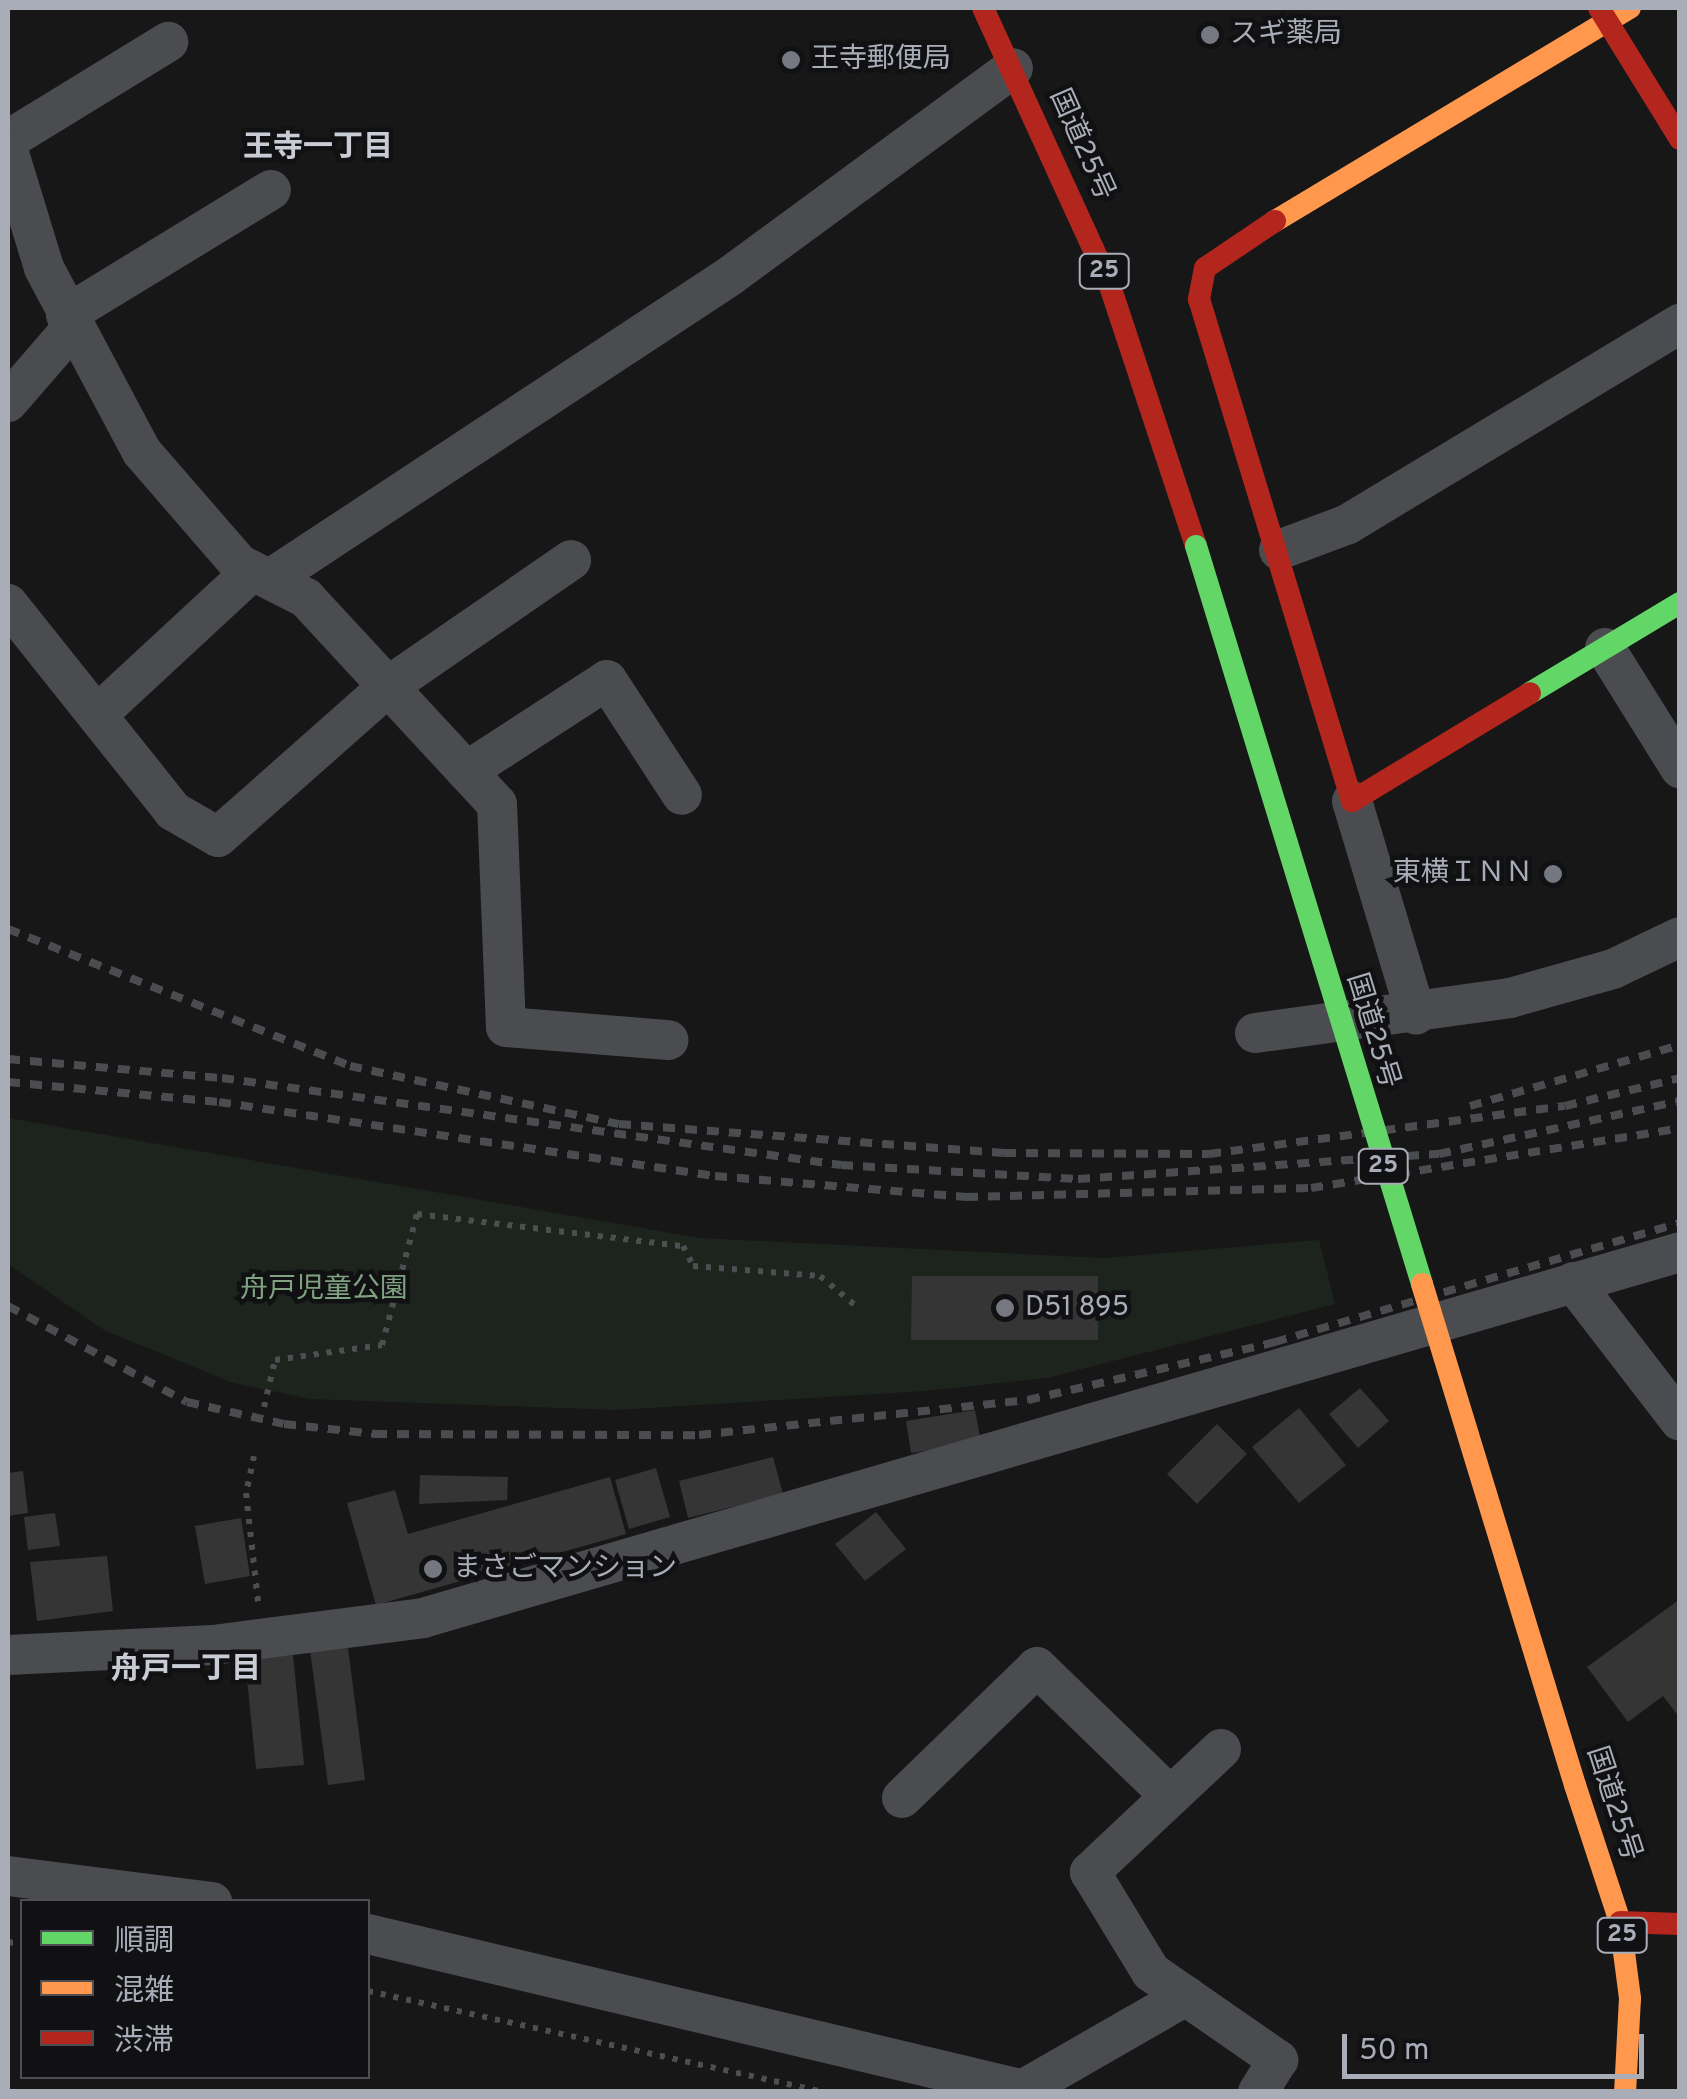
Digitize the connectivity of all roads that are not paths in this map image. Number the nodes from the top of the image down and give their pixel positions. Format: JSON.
{"nodes":[{"id":1,"x":983,"y":8,"type":"edge"},
{"id":2,"x":1630,"y":8,"type":"edge"},
{"id":3,"x":1604,"y":14,"type":"edge"},
{"id":4,"x":168,"y":42,"type":"dead end"},
{"id":5,"x":1014,"y":68,"type":"junction"},
{"id":6,"x":1680,"y":139,"type":"edge"},
{"id":7,"x":8,"y":140,"type":"edge"},
{"id":8,"x":8,"y":150,"type":"edge"},
{"id":9,"x":271,"y":190,"type":"dead end"},
{"id":10,"x":70,"y":321,"type":"junction"},
{"id":11,"x":1680,"y":324,"type":"edge"},
{"id":12,"x":8,"y":402,"type":"edge"},
{"id":13,"x":1279,"y":550,"type":"junction"},
{"id":14,"x":571,"y":560,"type":"dead end"},
{"id":15,"x":260,"y":576,"type":"junction"},
{"id":16,"x":1680,"y":603,"type":"edge"},
{"id":17,"x":8,"y":604,"type":"edge"},
{"id":18,"x":1605,"y":648,"type":"junction"},
{"id":19,"x":390,"y":685,"type":"junction"},
{"id":20,"x":99,"y":713,"type":"junction"},
{"id":21,"x":1680,"y":768,"type":"edge"},
{"id":22,"x":470,"y":769,"type":"junction"},
{"id":23,"x":682,"y":795,"type":"dead end"},
{"id":24,"x":1352,"y":801,"type":"junction"},
{"id":25,"x":1680,"y":937,"type":"edge"},
{"id":26,"x":1416,"y":1015,"type":"junction"},
{"id":27,"x":1256,"y":1033,"type":"dead end"},
{"id":28,"x":668,"y":1040,"type":"dead end"},
{"id":29,"x":1680,"y":1252,"type":"edge"},
{"id":30,"x":1573,"y":1282,"type":"junction"},
{"id":31,"x":1680,"y":1421,"type":"edge"},
{"id":32,"x":8,"y":1655,"type":"edge"},
{"id":33,"x":1221,"y":1749,"type":"dead end"},
{"id":34,"x":1170,"y":1796,"type":"junction"},
{"id":35,"x":902,"y":1798,"type":"dead end"},
{"id":36,"x":8,"y":1876,"type":"edge"},
{"id":37,"x":188,"y":1899,"type":"edge"},
{"id":38,"x":1620,"y":1922,"type":"junction"},
{"id":39,"x":1680,"y":1924,"type":"edge"},
{"id":40,"x":370,"y":1934,"type":"edge"},
{"id":41,"x":1186,"y":1996,"type":"junction"},
{"id":42,"x":1028,"y":2090,"type":"edge"},
{"id":43,"x":1258,"y":2092,"type":"edge"},
{"id":44,"x":1625,"y":2092,"type":"edge"}],
"edges":[{"from":1,"to":5,"type":"main road","name":"国道25号","number":"25"},
{"from":2,"to":3,"type":"main road"},
{"from":3,"to":6,"type":"main road"},
{"from":3,"to":13,"type":"main road"},
{"from":4,"to":7,"type":"street"},
{"from":5,"to":15,"type":"street"},
{"from":5,"to":38,"type":"main road","name":"国道25号","number":"25","bridge":true},
{"from":8,"to":10,"type":"street"},
{"from":9,"to":10,"type":"street"},
{"from":10,"to":12,"type":"street"},
{"from":10,"to":15,"type":"street"},
{"from":11,"to":13,"type":"street"},
{"from":13,"to":24,"type":"main road"},
{"from":14,"to":19,"type":"street"},
{"from":15,"to":19,"type":"street"},
{"from":15,"to":20,"type":"street"},
{"from":16,"to":18,"type":"main road"},
{"from":17,"to":20,"type":"street"},
{"from":18,"to":21,"type":"street"},
{"from":18,"to":24,"type":"main road"},
{"from":19,"to":20,"type":"street"},
{"from":19,"to":22,"type":"street"},
{"from":22,"to":23,"type":"street"},
{"from":22,"to":28,"type":"street"},
{"from":24,"to":26,"type":"street"},
{"from":25,"to":26,"type":"street"},
{"from":26,"to":27,"type":"street"},
{"from":29,"to":30,"type":"street"},
{"from":30,"to":31,"type":"street"},
{"from":30,"to":32,"type":"street"},
{"from":33,"to":34,"type":"street"},
{"from":34,"to":35,"type":"street"},
{"from":34,"to":41,"type":"street"},
{"from":36,"to":37,"type":"street"},
{"from":38,"to":39,"type":"main road"},
{"from":38,"to":44,"type":"main road","name":"国道25号","number":"25"},
{"from":40,"to":42,"type":"street"},
{"from":41,"to":42,"type":"street"},
{"from":41,"to":43,"type":"street"}]}
